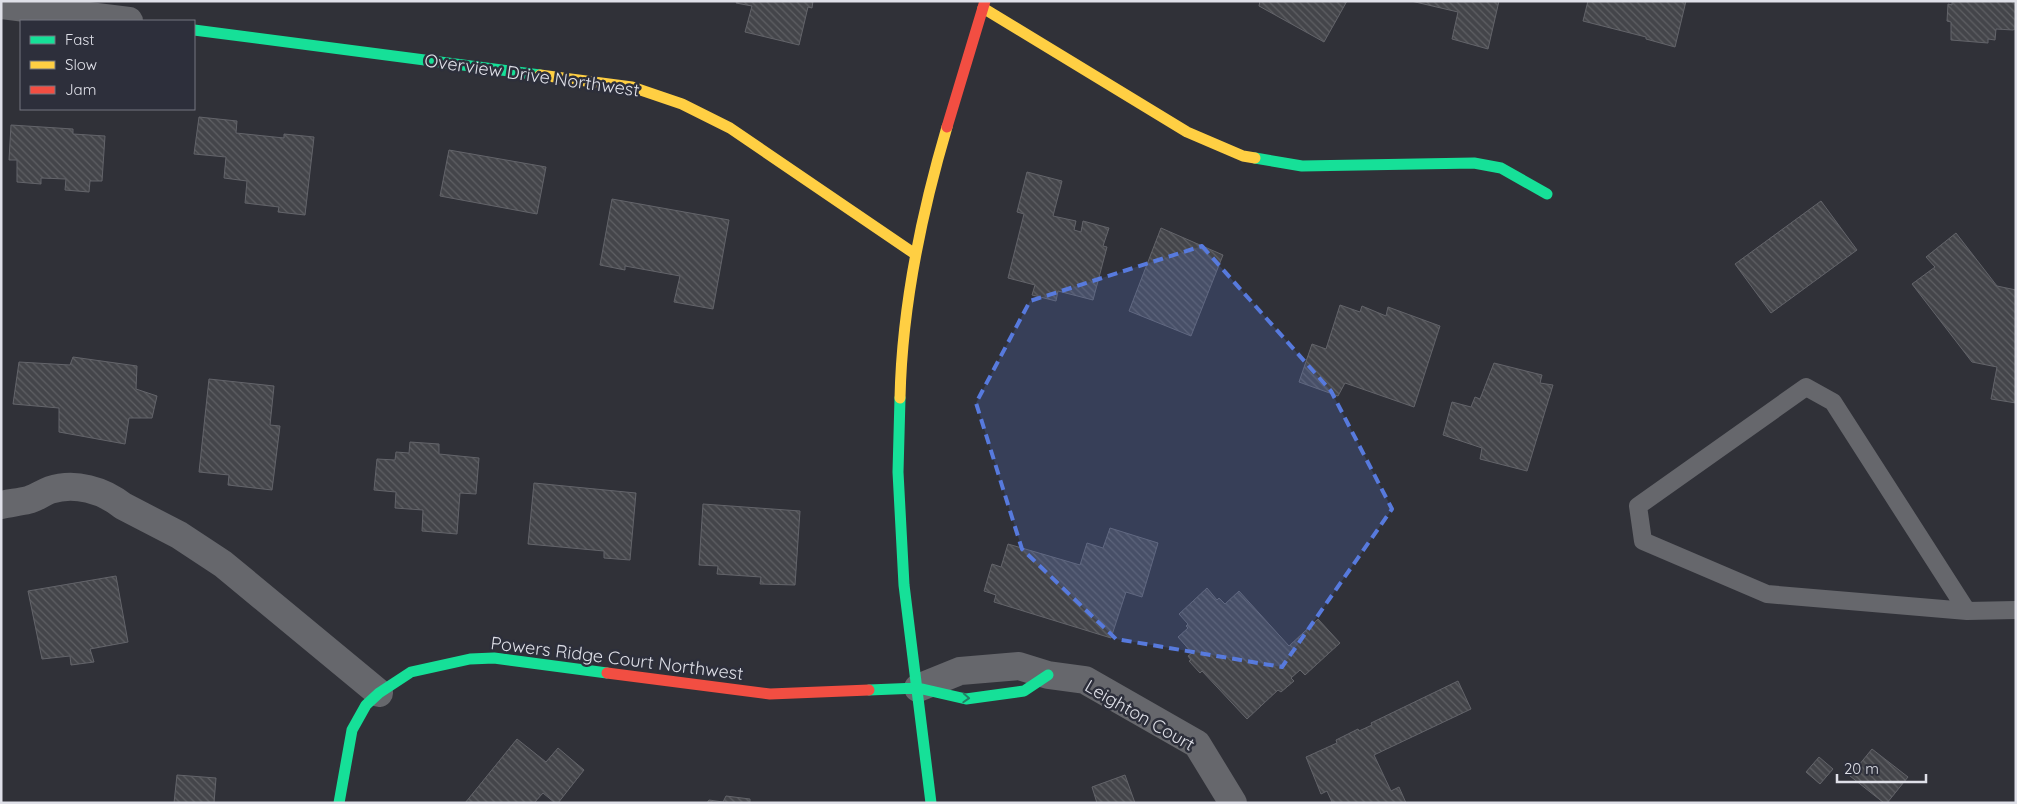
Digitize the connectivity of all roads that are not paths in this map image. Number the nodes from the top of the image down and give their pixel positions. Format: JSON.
{"nodes":[{"id":1,"x":1,"y":5,"type":"edge"},
{"id":2,"x":984,"y":5,"type":"edge"},
{"id":3,"x":121,"y":20,"type":"edge"},
{"id":4,"x":195,"y":30,"type":"edge"},
{"id":5,"x":1547,"y":194,"type":"dead end"},
{"id":6,"x":915,"y":254,"type":"junction"},
{"id":7,"x":1,"y":505,"type":"edge"},
{"id":8,"x":2016,"y":610,"type":"edge"},
{"id":9,"x":1967,"y":611,"type":"junction"},
{"id":10,"x":918,"y":688,"type":"junction"},
{"id":11,"x":379,"y":693,"type":"junction"},
{"id":12,"x":338,"y":803,"type":"edge"},
{"id":13,"x":931,"y":803,"type":"edge"},
{"id":14,"x":1233,"y":803,"type":"edge"}],
"edges":[{"from":1,"to":3,"type":"street"},
{"from":2,"to":5,"type":"street"},
{"from":2,"to":6,"type":"street"},
{"from":4,"to":6,"type":"street","name":"Overview Drive Northwest"},
{"from":6,"to":10,"type":"street"},
{"from":7,"to":11,"type":"street"},
{"from":8,"to":9,"type":"lane"},
{"from":9,"to":9,"type":"lane"},
{"from":10,"to":11,"type":"street","name":"Powers Ridge Court Northwest"},
{"from":10,"to":13,"type":"street"},
{"from":10,"to":14,"type":"street","name":"Leighton Court"},
{"from":11,"to":12,"type":"street","name":"Powers Ridge Court Northwest"}]}
